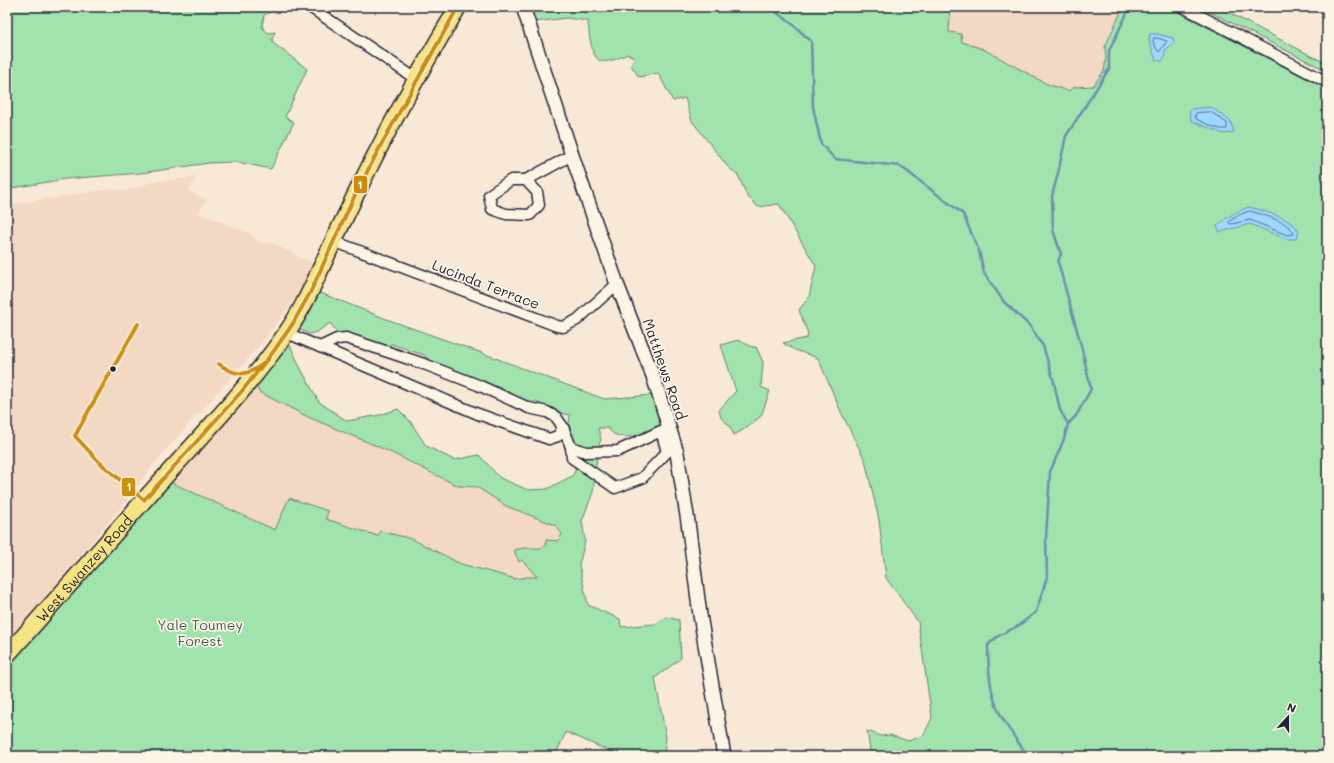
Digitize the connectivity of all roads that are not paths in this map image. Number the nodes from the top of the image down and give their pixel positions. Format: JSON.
{"nodes":[{"id":1,"x":310,"y":7,"type":"edge"},
{"id":2,"x":458,"y":7,"type":"edge"},
{"id":3,"x":523,"y":7,"type":"edge"},
{"id":4,"x":1183,"y":7,"type":"edge"},
{"id":5,"x":416,"y":79,"type":"junction"},
{"id":6,"x":1327,"y":82,"type":"edge"},
{"id":7,"x":572,"y":155,"type":"junction"},
{"id":8,"x":526,"y":180,"type":"junction"},
{"id":9,"x":334,"y":241,"type":"junction"},
{"id":10,"x":617,"y":284,"type":"junction"},
{"id":11,"x":287,"y":333,"type":"junction"},
{"id":12,"x":320,"y":347,"type":"junction"},
{"id":13,"x":563,"y":428,"type":"junction"},
{"id":14,"x":571,"y":447,"type":"junction"},
{"id":15,"x":7,"y":655,"type":"edge"},
{"id":16,"x":724,"y":756,"type":"edge"}],
"edges":[{"from":1,"to":5,"type":"street"},
{"from":2,"to":5,"type":"main road","name":"West Swanzey Road"},
{"from":3,"to":7,"type":"street","name":"Matthews Road"},
{"from":4,"to":6,"type":"street"},
{"from":5,"to":9,"type":"main road","name":"West Swanzey Road"},
{"from":7,"to":8,"type":"street"},
{"from":7,"to":10,"type":"street","name":"Matthews Road"},
{"from":8,"to":8,"type":"street"},
{"from":9,"to":10,"type":"street","name":"Lucinda Terrace"},
{"from":9,"to":11,"type":"main road","name":"West Swanzey Road"},
{"from":10,"to":16,"type":"street","name":"Matthews Road"},
{"from":11,"to":12,"type":"street"},
{"from":11,"to":15,"type":"main road","name":"West Swanzey Road"},
{"from":12,"to":13,"type":"street"},
{"from":12,"to":13,"type":"street"},
{"from":13,"to":14,"type":"street"},
{"from":14,"to":14,"type":"street"}]}
